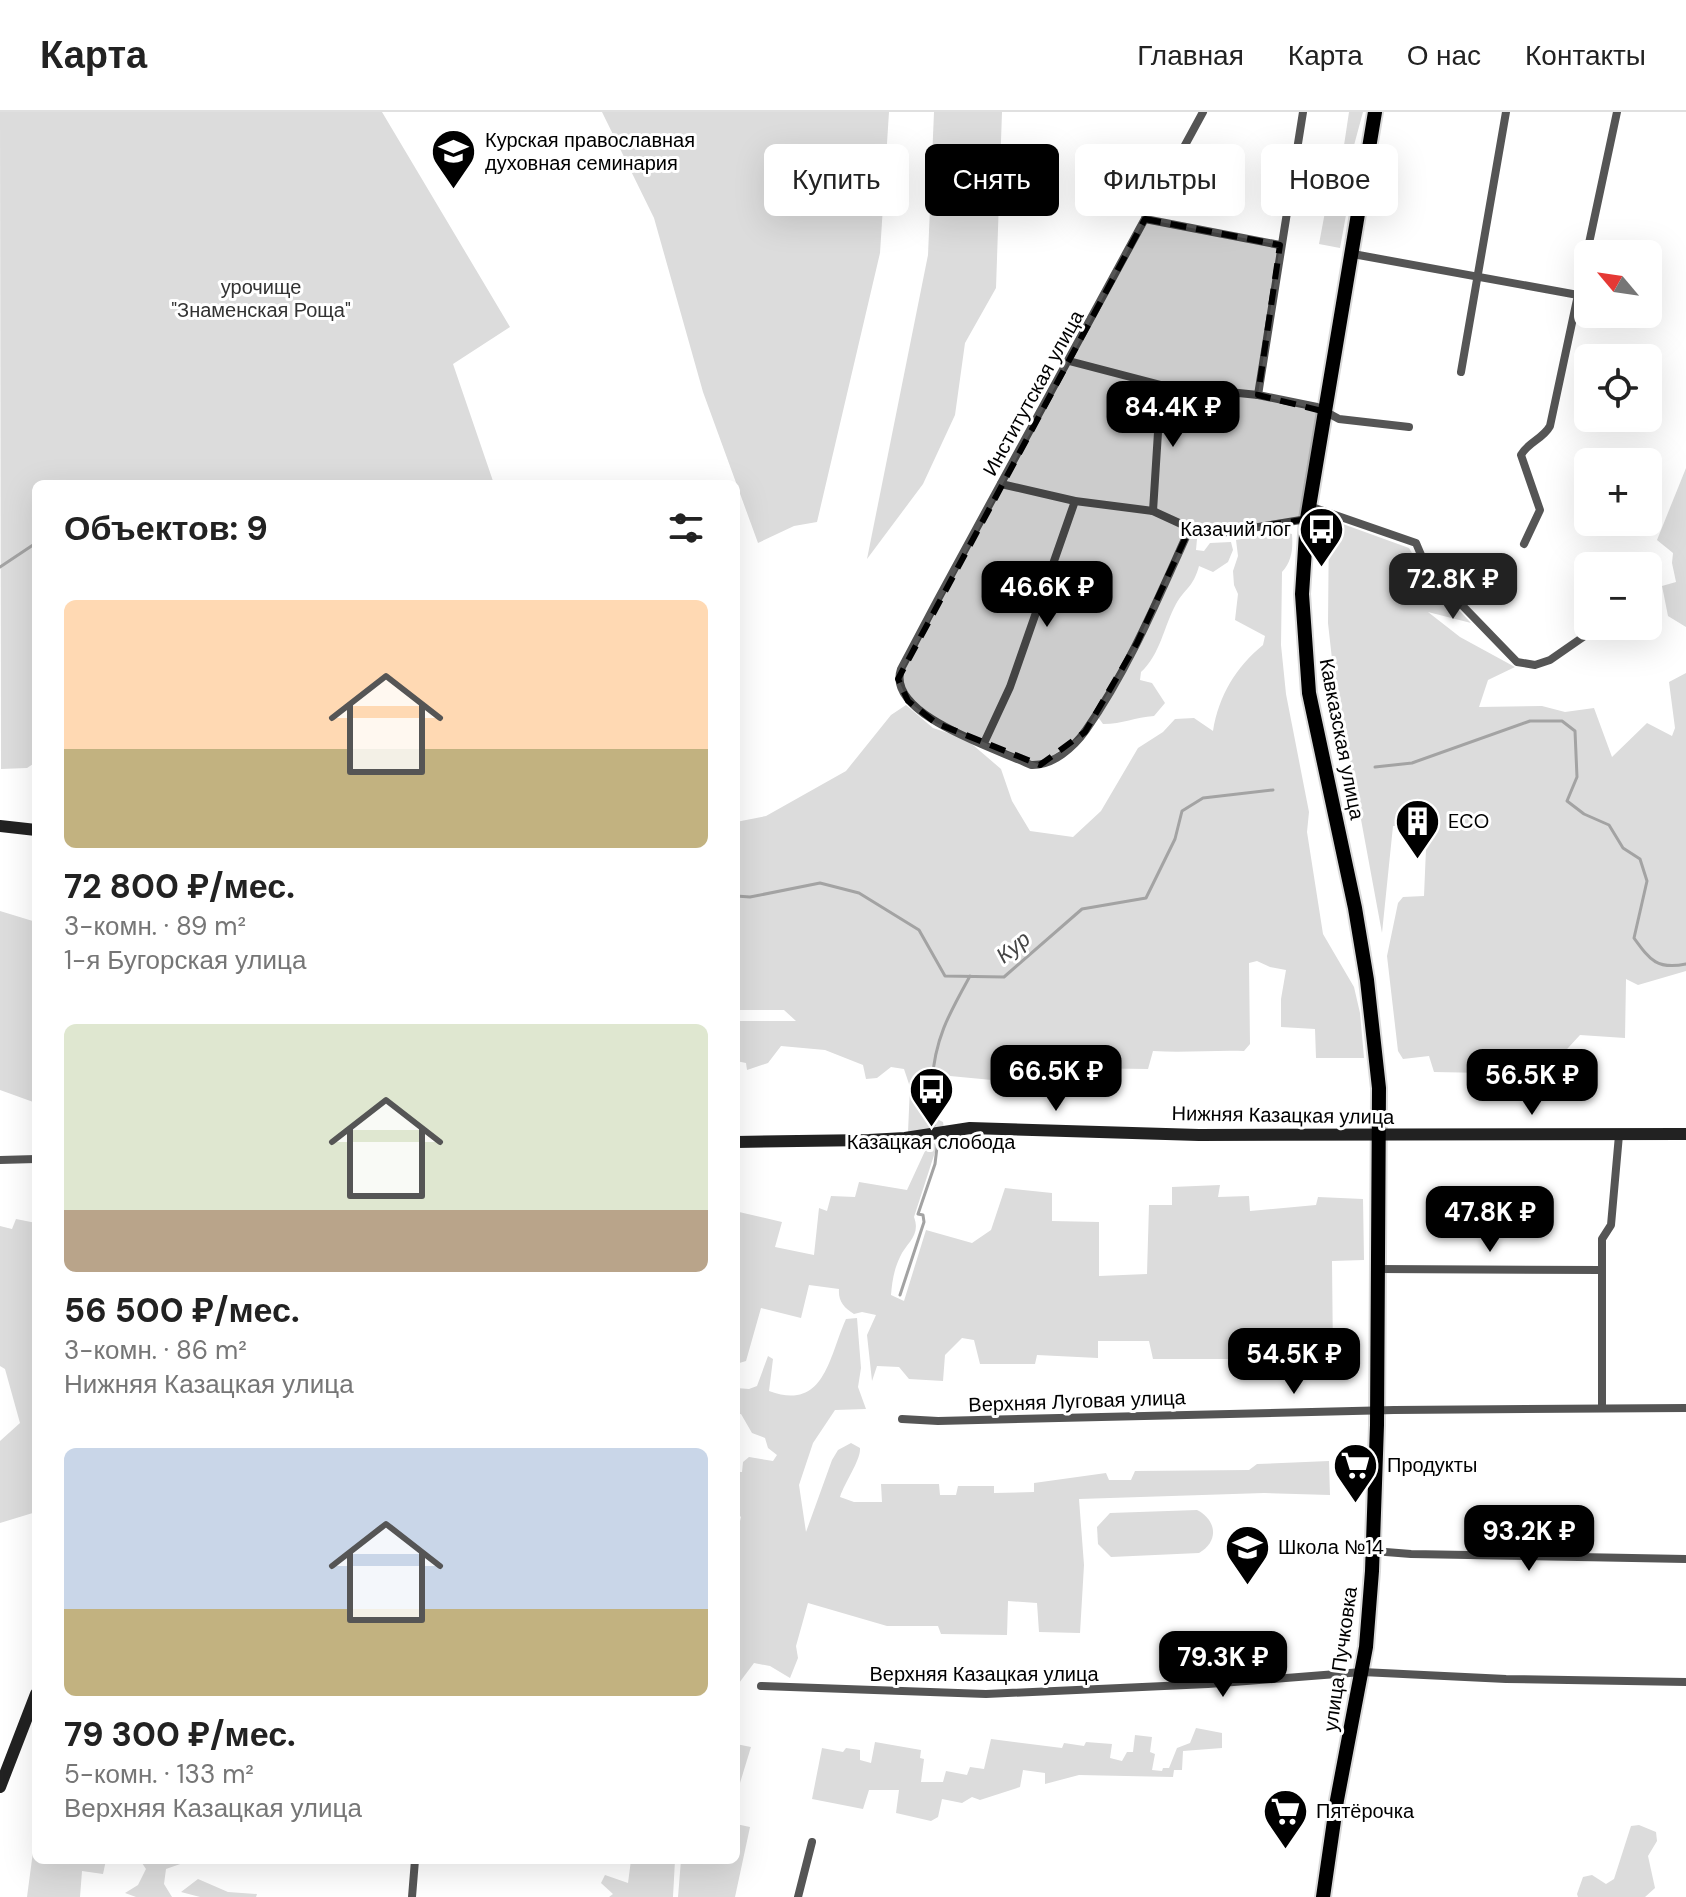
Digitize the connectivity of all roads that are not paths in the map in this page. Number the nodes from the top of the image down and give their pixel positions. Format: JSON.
{"nodes":[{"id":1,"x":1203,"y":112,"type":"edge"},
{"id":2,"x":1303,"y":112,"type":"edge"},
{"id":3,"x":1375,"y":112,"type":"edge"},
{"id":4,"x":1506,"y":112,"type":"edge"},
{"id":5,"x":1617,"y":112,"type":"edge"},
{"id":6,"x":1145,"y":219,"type":"junction"},
{"id":7,"x":1590,"y":240,"type":"edge"},
{"id":8,"x":1280,"y":245,"type":"junction"},
{"id":9,"x":1353,"y":254,"type":"junction"},
{"id":10,"x":1478,"y":279,"type":"junction"},
{"id":11,"x":1574,"y":294,"type":"edge"},
{"id":12,"x":1574,"y":314,"type":"edge"},
{"id":13,"x":1069,"y":361,"type":"junction"},
{"id":14,"x":1461,"y":372,"type":"dead end"},
{"id":15,"x":1161,"y":385,"type":"junction"},
{"id":16,"x":1258,"y":395,"type":"junction"},
{"id":17,"x":1326,"y":412,"type":"junction"},
{"id":18,"x":1409,"y":427,"type":"dead end"},
{"id":19,"x":1001,"y":484,"type":"junction"},
{"id":20,"x":1075,"y":501,"type":"junction"},
{"id":21,"x":1153,"y":511,"type":"junction"},
{"id":22,"x":1308,"y":513,"type":"junction"},
{"id":23,"x":1190,"y":528,"type":"junction"},
{"id":24,"x":1524,"y":544,"type":"dead end"},
{"id":25,"x":1579,"y":640,"type":"edge"},
{"id":26,"x":984,"y":743,"type":"junction"},
{"id":27,"x":0,"y":826,"type":"edge"},
{"id":28,"x":32,"y":830,"type":"edge"},
{"id":29,"x":1686,"y":1134,"type":"edge"},
{"id":30,"x":1619,"y":1135,"type":"junction"},
{"id":31,"x":1378,"y":1136,"type":"junction"},
{"id":32,"x":740,"y":1142,"type":"edge"},
{"id":33,"x":32,"y":1159,"type":"edge"},
{"id":34,"x":0,"y":1160,"type":"edge"},
{"id":35,"x":1377,"y":1269,"type":"junction"},
{"id":36,"x":1602,"y":1270,"type":"junction"},
{"id":37,"x":1602,"y":1408,"type":"junction"},
{"id":38,"x":1686,"y":1408,"type":"edge"},
{"id":39,"x":1376,"y":1410,"type":"junction"},
{"id":40,"x":902,"y":1419,"type":"dead end"},
{"id":41,"x":1373,"y":1551,"type":"junction"},
{"id":42,"x":1686,"y":1559,"type":"edge"},
{"id":43,"x":1362,"y":1672,"type":"junction"},
{"id":44,"x":1686,"y":1682,"type":"edge"},
{"id":45,"x":761,"y":1686,"type":"dead end"},
{"id":46,"x":32,"y":1704,"type":"edge"},
{"id":47,"x":0,"y":1787,"type":"edge"},
{"id":48,"x":812,"y":1842,"type":"dead end"},
{"id":49,"x":415,"y":1864,"type":"edge"},
{"id":50,"x":412,"y":1897,"type":"edge"},
{"id":51,"x":798,"y":1897,"type":"edge"},
{"id":52,"x":1323,"y":1897,"type":"edge"}],
"edges":[{"from":1,"to":6,"type":"street","name":"Институтская улица"},
{"from":2,"to":8,"type":"street"},
{"from":3,"to":9,"type":"main road","name":"Кавказская улица"},
{"from":4,"to":10,"type":"street"},
{"from":5,"to":7,"type":"street"},
{"from":6,"to":8,"type":"street"},
{"from":6,"to":13,"type":"street","name":"Институтская улица"},
{"from":8,"to":16,"type":"street"},
{"from":9,"to":10,"type":"street"},
{"from":9,"to":17,"type":"main road","name":"Кавказская улица"},
{"from":10,"to":11,"type":"street"},
{"from":10,"to":14,"type":"street"},
{"from":12,"to":24,"type":"street"},
{"from":13,"to":15,"type":"street"},
{"from":13,"to":19,"type":"street","name":"Институтская улица"},
{"from":15,"to":16,"type":"street"},
{"from":15,"to":21,"type":"street"},
{"from":16,"to":17,"type":"street"},
{"from":17,"to":18,"type":"street"},
{"from":17,"to":22,"type":"main road","name":"Кавказская улица"},
{"from":19,"to":20,"type":"street"},
{"from":19,"to":26,"type":"street","name":"Институтская улица"},
{"from":20,"to":21,"type":"street"},
{"from":20,"to":26,"type":"street"},
{"from":21,"to":23,"type":"street"},
{"from":22,"to":23,"type":"street"},
{"from":22,"to":25,"type":"street"},
{"from":22,"to":31,"type":"main road","name":"Кавказская улица"},
{"from":23,"to":26,"type":"street"},
{"from":27,"to":28,"type":"main road"},
{"from":29,"to":30,"type":"main road","name":"Нижняя Казацкая улица"},
{"from":30,"to":31,"type":"main road","name":"Нижняя Казацкая улица"},
{"from":30,"to":36,"type":"street"},
{"from":31,"to":32,"type":"main road","name":"Нижняя Казацкая улица"},
{"from":31,"to":35,"type":"main road","name":"улица Пучковка"},
{"from":33,"to":34,"type":"street"},
{"from":35,"to":36,"type":"street"},
{"from":35,"to":39,"type":"main road","name":"улица Пучковка"},
{"from":36,"to":37,"type":"street"},
{"from":37,"to":38,"type":"street","name":"Верхняя Луговая улица"},
{"from":37,"to":39,"type":"street","name":"Верхняя Луговая улица"},
{"from":39,"to":40,"type":"street","name":"Верхняя Луговая улица"},
{"from":39,"to":41,"type":"main road","name":"улица Пучковка"},
{"from":41,"to":42,"type":"street"},
{"from":41,"to":43,"type":"main road","name":"улица Пучковка"},
{"from":43,"to":44,"type":"street","name":"Верхняя Казацкая улица"},
{"from":43,"to":45,"type":"street","name":"Верхняя Казацкая улица"},
{"from":43,"to":52,"type":"main road","name":"улица Пучковка"},
{"from":46,"to":47,"type":"main road"},
{"from":48,"to":51,"type":"street"},
{"from":49,"to":50,"type":"street"}]}
